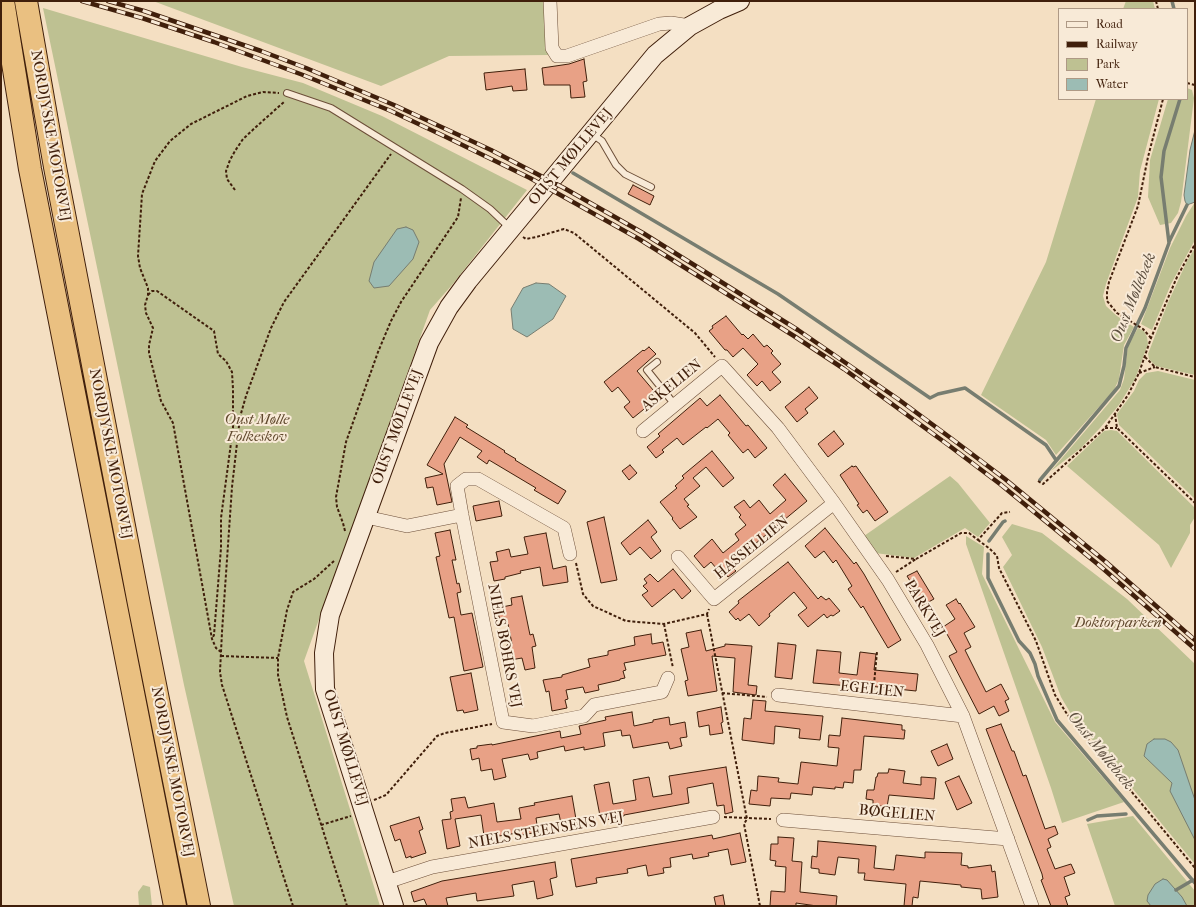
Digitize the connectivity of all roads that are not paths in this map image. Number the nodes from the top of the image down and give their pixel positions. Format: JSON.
{"nodes":[{"id":1,"x":550,"y":1,"type":"edge"},
{"id":2,"x":740,"y":1,"type":"edge"},
{"id":3,"x":3,"y":3,"type":"edge"},
{"id":4,"x":27,"y":6,"type":"edge"},
{"id":5,"x":690,"y":26,"type":"junction"},
{"id":6,"x":287,"y":93,"type":"road end"},
{"id":7,"x":590,"y":133,"type":"junction"},
{"id":8,"x":651,"y":187,"type":"dead end"},
{"id":9,"x":512,"y":229,"type":"junction"},
{"id":10,"x":656,"y":362,"type":"dead end"},
{"id":11,"x":722,"y":366,"type":"joint"},
{"id":12,"x":675,"y":405,"type":"junction"},
{"id":13,"x":643,"y":431,"type":"dead end"},
{"id":14,"x":834,"y":503,"type":"junction"},
{"id":15,"x":462,"y":515,"type":"junction"},
{"id":16,"x":366,"y":517,"type":"junction"},
{"id":17,"x":102,"y":540,"type":"junction"},
{"id":18,"x":570,"y":554,"type":"road end"},
{"id":19,"x":678,"y":557,"type":"dead end"},
{"id":20,"x":139,"y":604,"type":"junction"},
{"id":21,"x":668,"y":678,"type":"road end"},
{"id":22,"x":778,"y":695,"type":"road end"},
{"id":23,"x":963,"y":716,"type":"junction"},
{"id":24,"x":713,"y":816,"type":"road end"},
{"id":25,"x":783,"y":820,"type":"road end"},
{"id":26,"x":1008,"y":839,"type":"junction"},
{"id":27,"x":387,"y":882,"type":"junction"},
{"id":28,"x":162,"y":906,"type":"edge"},
{"id":29,"x":175,"y":906,"type":"edge"},
{"id":30,"x":199,"y":906,"type":"edge"},
{"id":31,"x":209,"y":906,"type":"edge"},
{"id":32,"x":394,"y":906,"type":"edge"},
{"id":33,"x":1032,"y":906,"type":"edge"}],
"edges":[{"from":1,"to":5,"type":"street"},
{"from":2,"to":5,"type":"street","name":"OUST MØLLEVEJ"},
{"from":3,"to":17,"type":"highway","name":"NORDJYSKE MOTORVEJ"},
{"from":4,"to":20,"type":"highway","name":"NORDJYSKE MOTORVEJ"},
{"from":5,"to":7,"type":"street","name":"OUST MØLLEVEJ"},
{"from":6,"to":9,"type":"lane"},
{"from":7,"to":8,"type":"lane"},
{"from":7,"to":9,"type":"street","name":"OUST MØLLEVEJ"},
{"from":9,"to":16,"type":"street","name":"OUST MØLLEVEJ"},
{"from":10,"to":12,"type":"lane"},
{"from":11,"to":12,"type":"street","name":"ASKELIEN"},
{"from":11,"to":14,"type":"street","name":"PARKVEJ"},
{"from":12,"to":13,"type":"street","name":"ASKELIEN"},
{"from":14,"to":19,"type":"street","name":"HASSELLIEN"},
{"from":14,"to":23,"type":"street","name":"PARKVEJ"},
{"from":15,"to":16,"type":"street"},
{"from":15,"to":18,"type":"street","name":"NIELS BOHRS VEJ"},
{"from":15,"to":21,"type":"street","name":"NIELS BOHRS VEJ"},
{"from":16,"to":27,"type":"street","name":"OUST MØLLEVEJ"},
{"from":17,"to":28,"type":"highway"},
{"from":17,"to":29,"type":"highway","name":"NORDJYSKE MOTORVEJ"},
{"from":20,"to":30,"type":"highway","name":"NORDJYSKE MOTORVEJ"},
{"from":20,"to":31,"type":"highway"},
{"from":22,"to":23,"type":"street","name":"EGELIEN"},
{"from":23,"to":26,"type":"street","name":"PARKVEJ"},
{"from":24,"to":27,"type":"street","name":"NIELS STEENSENS VEJ"},
{"from":25,"to":26,"type":"street","name":"BØGELIEN"},
{"from":26,"to":33,"type":"street","name":"PARKVEJ"},
{"from":27,"to":32,"type":"street","name":"OUST MØLLEVEJ"}]}
